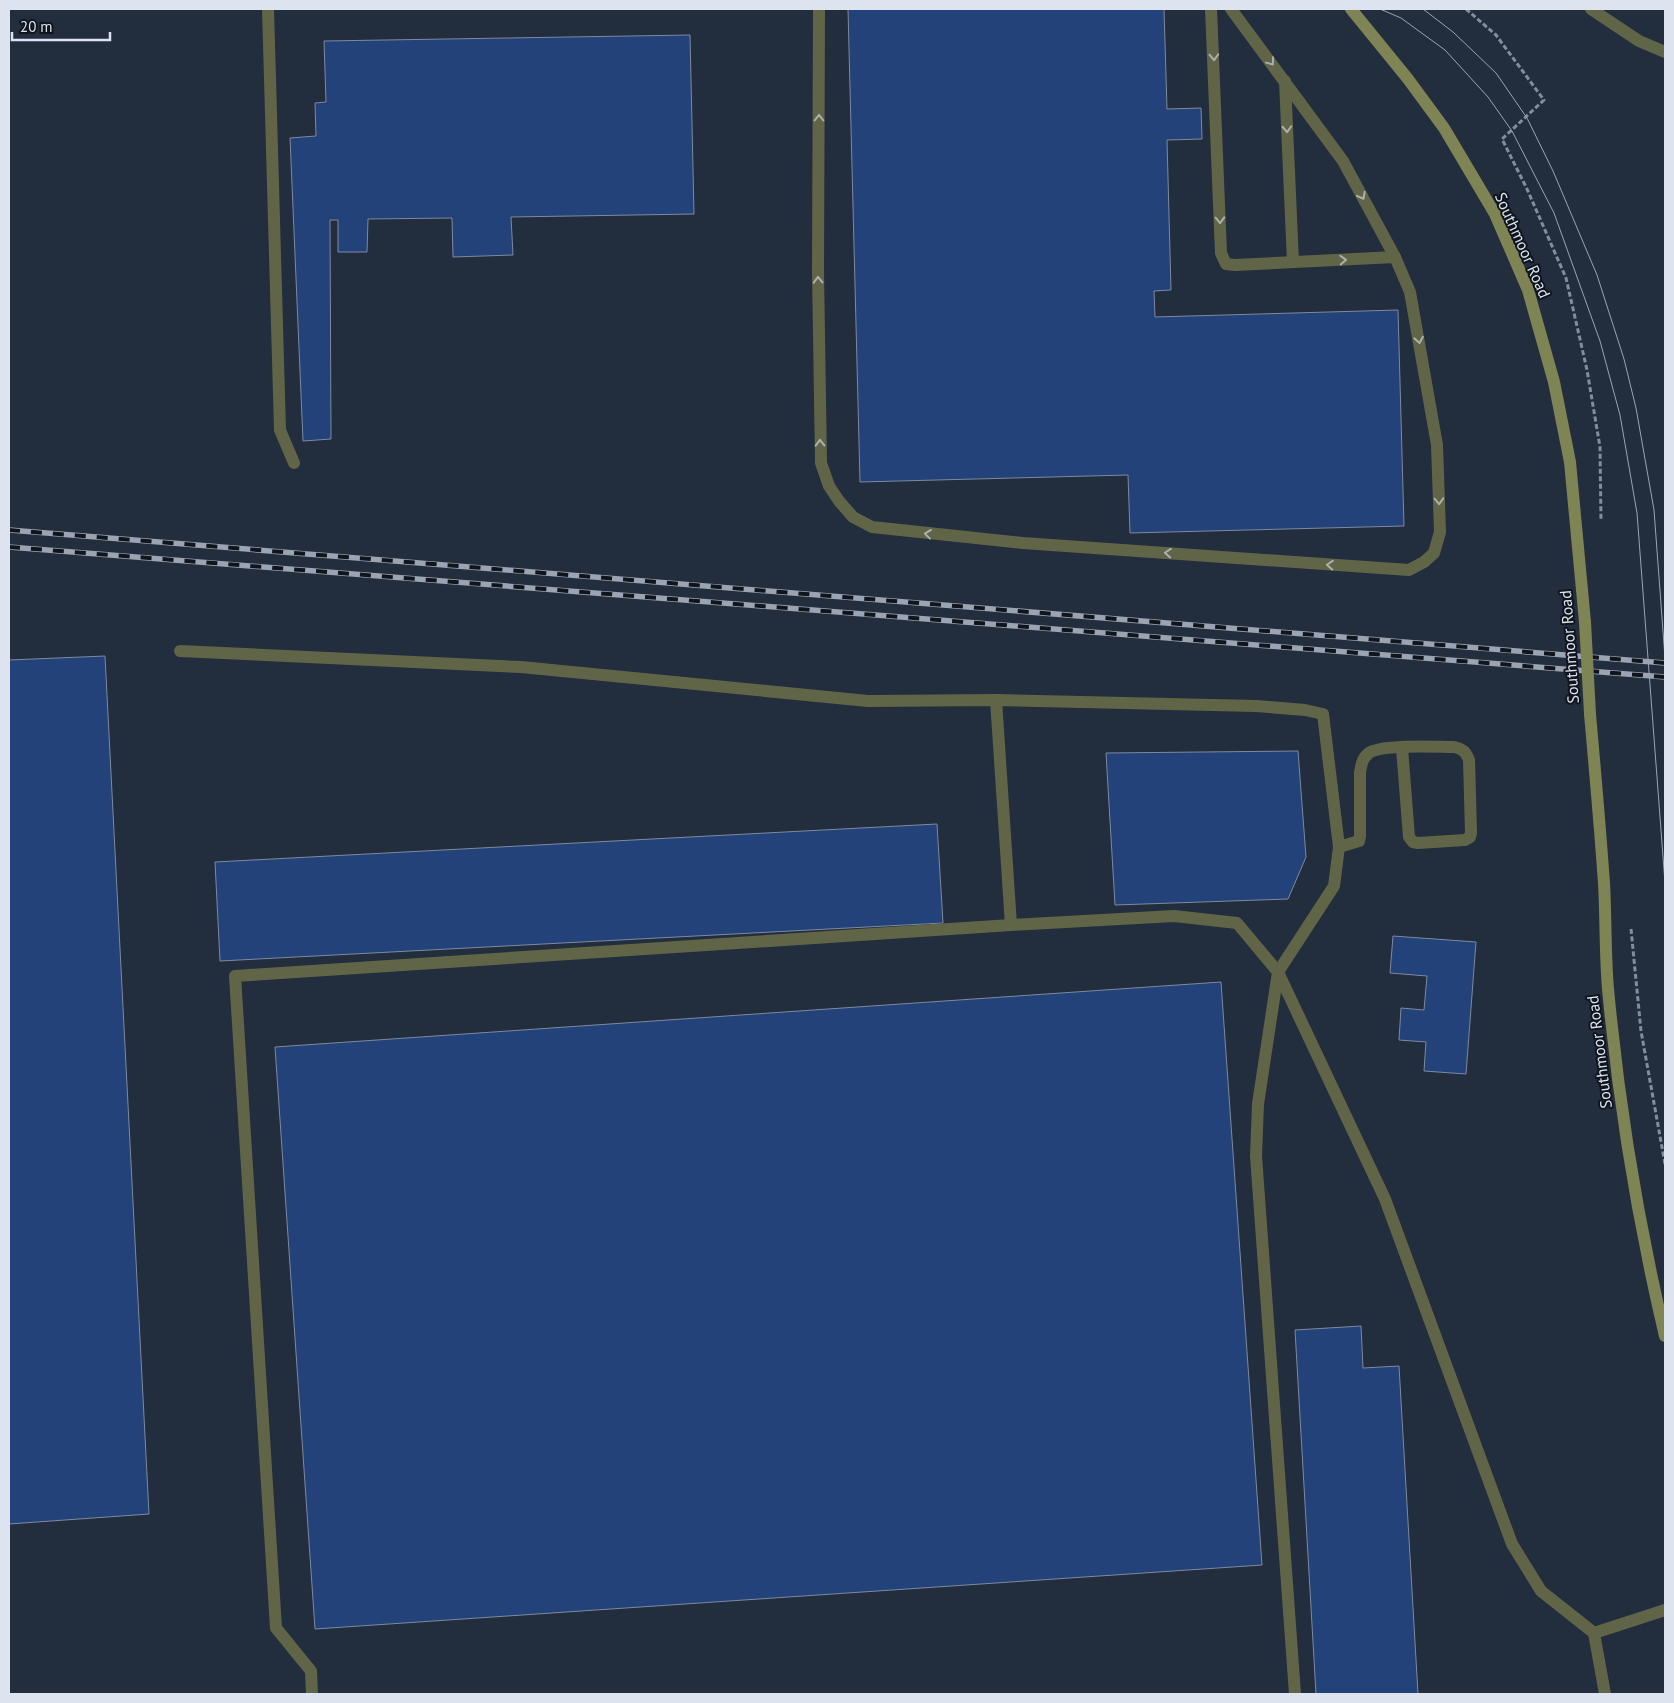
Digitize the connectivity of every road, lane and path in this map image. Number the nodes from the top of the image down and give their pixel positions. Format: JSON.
{"nodes":[{"id":1,"x":268,"y":9,"type":"edge"},
{"id":2,"x":819,"y":9,"type":"edge"},
{"id":3,"x":1211,"y":9,"type":"edge"},
{"id":4,"x":1231,"y":9,"type":"edge"},
{"id":5,"x":1351,"y":9,"type":"edge"},
{"id":6,"x":1466,"y":9,"type":"edge"},
{"id":7,"x":1591,"y":9,"type":"edge"},
{"id":8,"x":1665,"y":52,"type":"edge"},
{"id":9,"x":1285,"y":81,"type":"junction"},
{"id":10,"x":1527,"y":118,"type":"dead end"},
{"id":11,"x":1394,"y":257,"type":"junction"},
{"id":12,"x":1293,"y":262,"type":"junction"},
{"id":13,"x":294,"y":463,"type":"dead end"},
{"id":14,"x":180,"y":651,"type":"dead end"},
{"id":15,"x":996,"y":700,"type":"junction"},
{"id":16,"x":1402,"y":748,"type":"junction"},
{"id":17,"x":1339,"y":847,"type":"junction"},
{"id":18,"x":1011,"y":925,"type":"junction"},
{"id":19,"x":1631,"y":927,"type":"dead end"},
{"id":20,"x":1278,"y":972,"type":"junction"},
{"id":21,"x":1665,"y":1164,"type":"edge"},
{"id":22,"x":1665,"y":1336,"type":"edge"},
{"id":23,"x":1665,"y":1610,"type":"edge"},
{"id":24,"x":1594,"y":1632,"type":"junction"},
{"id":25,"x":312,"y":1694,"type":"edge"},
{"id":26,"x":1295,"y":1694,"type":"edge"},
{"id":27,"x":1605,"y":1694,"type":"edge"}],
"edges":[{"from":1,"to":13,"type":"street"},
{"from":11,"to":2,"type":"street","one_way":true},
{"from":3,"to":12,"type":"street","one_way":true},
{"from":4,"to":9,"type":"street","one_way":true},
{"from":5,"to":22,"type":"street","name":"Southmoor Road","bridge":true},
{"from":6,"to":10,"type":"path"},
{"from":7,"to":8,"type":"street"},
{"from":9,"to":11,"type":"street","one_way":true},
{"from":9,"to":12,"type":"street","one_way":true},
{"from":12,"to":11,"type":"street","one_way":true},
{"from":14,"to":15,"type":"street"},
{"from":15,"to":17,"type":"street"},
{"from":15,"to":18,"type":"street"},
{"from":16,"to":16,"type":"street"},
{"from":16,"to":17,"type":"street"},
{"from":17,"to":20,"type":"street"},
{"from":18,"to":20,"type":"street"},
{"from":18,"to":25,"type":"street"},
{"from":19,"to":21,"type":"path"},
{"from":20,"to":24,"type":"street"},
{"from":20,"to":26,"type":"street"},
{"from":23,"to":24,"type":"street"},
{"from":24,"to":27,"type":"street"}]}
